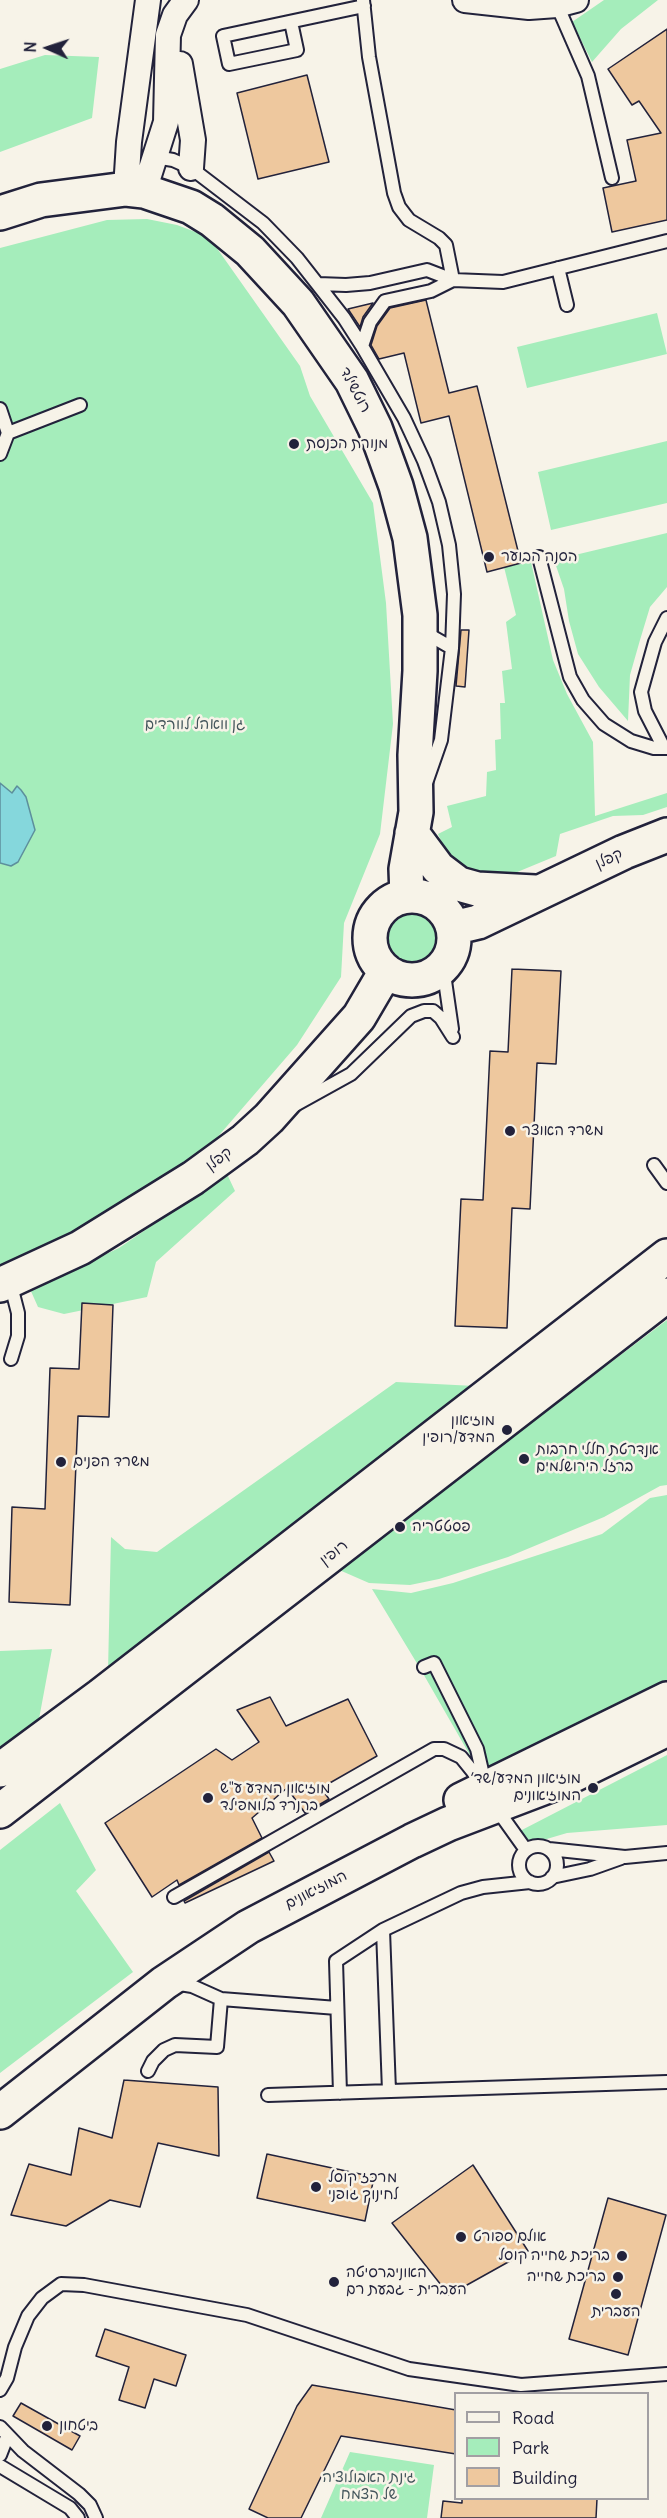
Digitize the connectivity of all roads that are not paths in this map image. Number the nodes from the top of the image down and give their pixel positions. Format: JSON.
{"nodes":[{"id":1,"x":148,"y":0,"type":"edge"},
{"id":2,"x":465,"y":0,"type":"edge"},
{"id":3,"x":180,"y":3,"type":"edge"},
{"id":4,"x":364,"y":3,"type":"edge"},
{"id":5,"x":567,"y":3,"type":"edge"},
{"id":6,"x":291,"y":22,"type":"junction"},
{"id":7,"x":155,"y":157,"type":"junction"},
{"id":8,"x":191,"y":168,"type":"junction"},
{"id":9,"x":612,"y":178,"type":"dead end"},
{"id":10,"x":135,"y":190,"type":"junction"},
{"id":11,"x":0,"y":213,"type":"edge"},
{"id":12,"x":667,"y":241,"type":"edge"},
{"id":13,"x":558,"y":268,"type":"junction"},
{"id":14,"x":453,"y":280,"type":"junction"},
{"id":15,"x":370,"y":283,"type":"junction"},
{"id":16,"x":318,"y":284,"type":"junction"},
{"id":17,"x":385,"y":301,"type":"junction"},
{"id":18,"x":567,"y":305,"type":"dead end"},
{"id":19,"x":362,"y":346,"type":"junction"},
{"id":20,"x":80,"y":405,"type":"dead end"},
{"id":21,"x":0,"y":409,"type":"edge"},
{"id":22,"x":8,"y":433,"type":"junction"},
{"id":23,"x":0,"y":454,"type":"edge"},
{"id":24,"x":539,"y":556,"type":"dead end"},
{"id":25,"x":667,"y":618,"type":"edge"},
{"id":26,"x":420,"y":635,"type":"junction"},
{"id":27,"x":452,"y":648,"type":"junction"},
{"id":28,"x":666,"y":748,"type":"edge"},
{"id":29,"x":414,"y":823,"type":"junction"},
{"id":30,"x":667,"y":835,"type":"edge"},
{"id":31,"x":540,"y":892,"type":"junction"},
{"id":32,"x":407,"y":896,"type":"junction"},
{"id":33,"x":453,"y":928,"type":"junction"},
{"id":34,"x":443,"y":967,"type":"junction"},
{"id":35,"x":386,"y":971,"type":"junction"},
{"id":36,"x":269,"y":1118,"type":"junction"},
{"id":37,"x":654,"y":1165,"type":"dead end"},
{"id":38,"x":667,"y":1183,"type":"edge"},
{"id":39,"x":667,"y":1256,"type":"edge"},
{"id":40,"x":5,"y":1283,"type":"edge"},
{"id":41,"x":667,"y":1295,"type":"edge"},
{"id":42,"x":11,"y":1359,"type":"dead end"},
{"id":43,"x":424,"y":1667,"type":"dead end"},
{"id":44,"x":667,"y":1700,"type":"edge"},
{"id":45,"x":667,"y":1729,"type":"edge"},
{"id":46,"x":0,"y":1770,"type":"edge"},
{"id":47,"x":491,"y":1798,"type":"junction"},
{"id":48,"x":0,"y":1811,"type":"edge"},
{"id":49,"x":549,"y":1849,"type":"junction"},
{"id":50,"x":526,"y":1850,"type":"junction"},
{"id":51,"x":667,"y":1854,"type":"edge"},
{"id":52,"x":625,"y":1857,"type":"junction"},
{"id":53,"x":552,"y":1877,"type":"junction"},
{"id":54,"x":530,"y":1882,"type":"junction"},
{"id":55,"x":174,"y":1897,"type":"dead end"},
{"id":56,"x":383,"y":1930,"type":"junction"},
{"id":57,"x":165,"y":1983,"type":"junction"},
{"id":58,"x":220,"y":1999,"type":"junction"},
{"id":59,"x":337,"y":2008,"type":"junction"},
{"id":60,"x":148,"y":2071,"type":"dead end"},
{"id":61,"x":667,"y":2082,"type":"edge"},
{"id":62,"x":0,"y":2085,"type":"edge"},
{"id":63,"x":389,"y":2091,"type":"junction"},
{"id":64,"x":340,"y":2093,"type":"junction"},
{"id":65,"x":268,"y":2095,"type":"dead end"},
{"id":66,"x":0,"y":2112,"type":"edge"},
{"id":67,"x":667,"y":2374,"type":"edge"},
{"id":68,"x":0,"y":2390,"type":"edge"},
{"id":69,"x":4,"y":2432,"type":"edge"},
{"id":70,"x":0,"y":2456,"type":"edge"},
{"id":71,"x":0,"y":2466,"type":"edge"},
{"id":72,"x":78,"y":2518,"type":"edge"},
{"id":73,"x":96,"y":2518,"type":"edge"}],
"edges":[{"from":1,"to":10,"type":"street"},
{"from":2,"to":5,"type":"street"},
{"from":3,"to":7,"type":"street"},
{"from":3,"to":8,"type":"street"},
{"from":4,"to":6,"type":"lane"},
{"from":4,"to":14,"type":"lane"},
{"from":5,"to":9,"type":"lane"},
{"from":6,"to":6,"type":"lane"},
{"from":7,"to":8,"type":"lane"},
{"from":7,"to":10,"type":"street"},
{"from":8,"to":16,"type":"lane"},
{"from":10,"to":11,"type":"street","name":"רוטשילד"},
{"from":10,"to":26,"type":"street","name":"רוטשילד"},
{"from":12,"to":13,"type":"lane"},
{"from":13,"to":14,"type":"lane"},
{"from":13,"to":18,"type":"lane"},
{"from":14,"to":15,"type":"lane"},
{"from":14,"to":17,"type":"lane"},
{"from":15,"to":16,"type":"lane"},
{"from":15,"to":17,"type":"lane"},
{"from":16,"to":19,"type":"lane"},
{"from":17,"to":19,"type":"lane"},
{"from":19,"to":27,"type":"lane"},
{"from":20,"to":22,"type":"lane"},
{"from":21,"to":22,"type":"lane"},
{"from":22,"to":23,"type":"lane"},
{"from":24,"to":28,"type":"lane"},
{"from":25,"to":28,"type":"lane"},
{"from":26,"to":27,"type":"lane"},
{"from":26,"to":29,"type":"street","name":"רוטשילד"},
{"from":27,"to":29,"type":"lane"},
{"from":29,"to":31,"type":"street"},
{"from":29,"to":32,"type":"street","name":"רוטשילד"},
{"from":30,"to":31,"type":"street","name":"קפלן"},
{"from":31,"to":33,"type":"street","name":"קפלן"},
{"from":32,"to":33,"type":"street"},
{"from":32,"to":35,"type":"street"},
{"from":33,"to":34,"type":"street"},
{"from":34,"to":35,"type":"street"},
{"from":34,"to":36,"type":"lane"},
{"from":35,"to":36,"type":"street","name":"קפלן"},
{"from":36,"to":40,"type":"street","name":"קפלן"},
{"from":37,"to":38,"type":"lane"},
{"from":39,"to":46,"type":"street","name":"רופין"},
{"from":40,"to":42,"type":"lane"},
{"from":41,"to":48,"type":"street","name":"רופין"},
{"from":43,"to":47,"type":"lane"},
{"from":44,"to":47,"type":"street","name":"המוזיאונים"},
{"from":45,"to":47,"type":"street","name":"המוזיאונים"},
{"from":47,"to":50,"type":"lane"},
{"from":47,"to":55,"type":"lane"},
{"from":47,"to":57,"type":"street","name":"המוזיאונים"},
{"from":47,"to":62,"type":"street","name":"המוזיאונים"},
{"from":49,"to":50,"type":"lane"},
{"from":49,"to":52,"type":"lane"},
{"from":49,"to":53,"type":"lane"},
{"from":50,"to":54,"type":"lane"},
{"from":51,"to":52,"type":"lane"},
{"from":52,"to":53,"type":"lane"},
{"from":53,"to":54,"type":"lane"},
{"from":54,"to":56,"type":"lane"},
{"from":56,"to":59,"type":"lane"},
{"from":56,"to":63,"type":"lane"},
{"from":57,"to":58,"type":"lane"},
{"from":57,"to":66,"type":"street","name":"המוזיאונים"},
{"from":58,"to":59,"type":"lane"},
{"from":58,"to":60,"type":"lane"},
{"from":59,"to":64,"type":"lane"},
{"from":61,"to":63,"type":"lane"},
{"from":63,"to":64,"type":"lane"},
{"from":64,"to":65,"type":"lane"},
{"from":67,"to":68,"type":"lane"},
{"from":69,"to":70,"type":"lane"},
{"from":69,"to":73,"type":"lane"},
{"from":71,"to":72,"type":"lane"}]}
